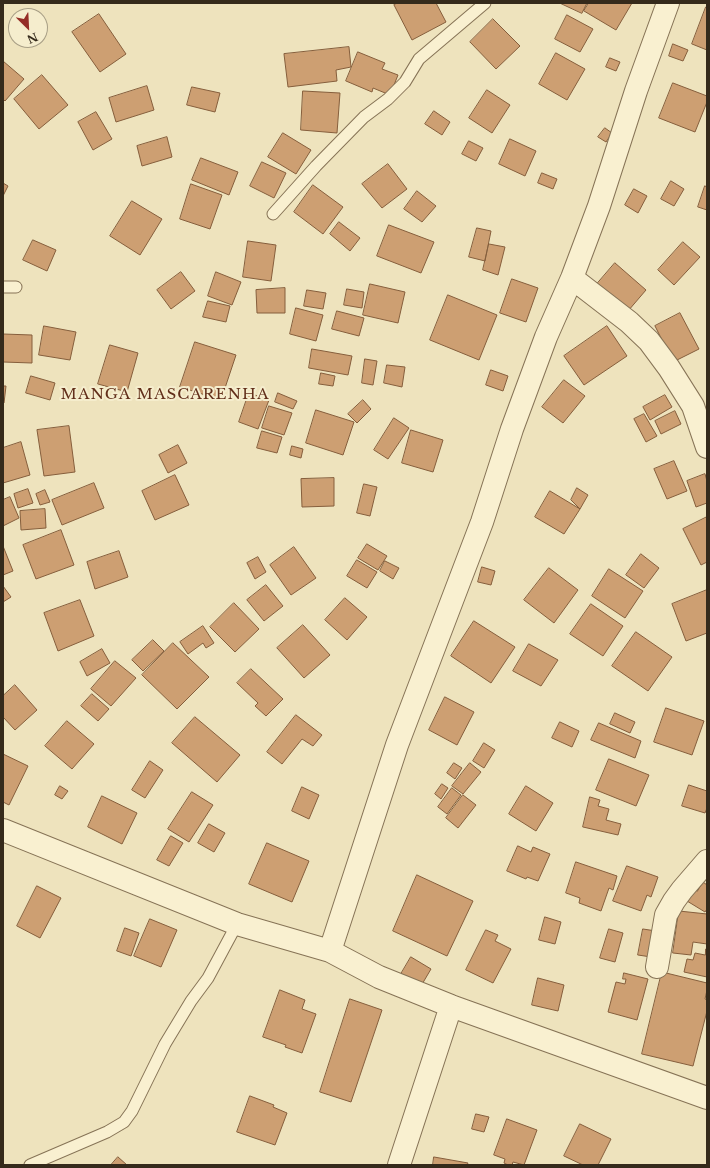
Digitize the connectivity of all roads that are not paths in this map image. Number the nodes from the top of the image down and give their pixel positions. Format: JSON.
{"nodes":[{"id":1,"x":485,"y":3,"type":"edge"},
{"id":2,"x":668,"y":3,"type":"edge"},
{"id":3,"x":273,"y":214,"type":"dead end"},
{"id":4,"x":572,"y":278,"type":"junction"},
{"id":5,"x":3,"y":286,"type":"edge"},
{"id":6,"x":16,"y":287,"type":"dead end"},
{"id":7,"x":707,"y":447,"type":"edge"},
{"id":8,"x":3,"y":830,"type":"edge"},
{"id":9,"x":707,"y":861,"type":"edge"},
{"id":10,"x":237,"y":924,"type":"junction"},
{"id":11,"x":330,"y":951,"type":"junction"},
{"id":12,"x":657,"y":967,"type":"dead end"},
{"id":13,"x":451,"y":1006,"type":"junction"},
{"id":14,"x":707,"y":1098,"type":"edge"},
{"id":15,"x":30,"y":1165,"type":"edge"},
{"id":16,"x":400,"y":1165,"type":"edge"}],
"edges":[{"from":1,"to":3,"type":"lane"},
{"from":2,"to":4,"type":"street"},
{"from":4,"to":7,"type":"street"},
{"from":4,"to":11,"type":"street"},
{"from":5,"to":6,"type":"lane"},
{"from":8,"to":10,"type":"street"},
{"from":9,"to":12,"type":"street"},
{"from":10,"to":11,"type":"street"},
{"from":10,"to":15,"type":"lane"},
{"from":11,"to":13,"type":"street"},
{"from":13,"to":14,"type":"street"},
{"from":13,"to":16,"type":"street"}]}
